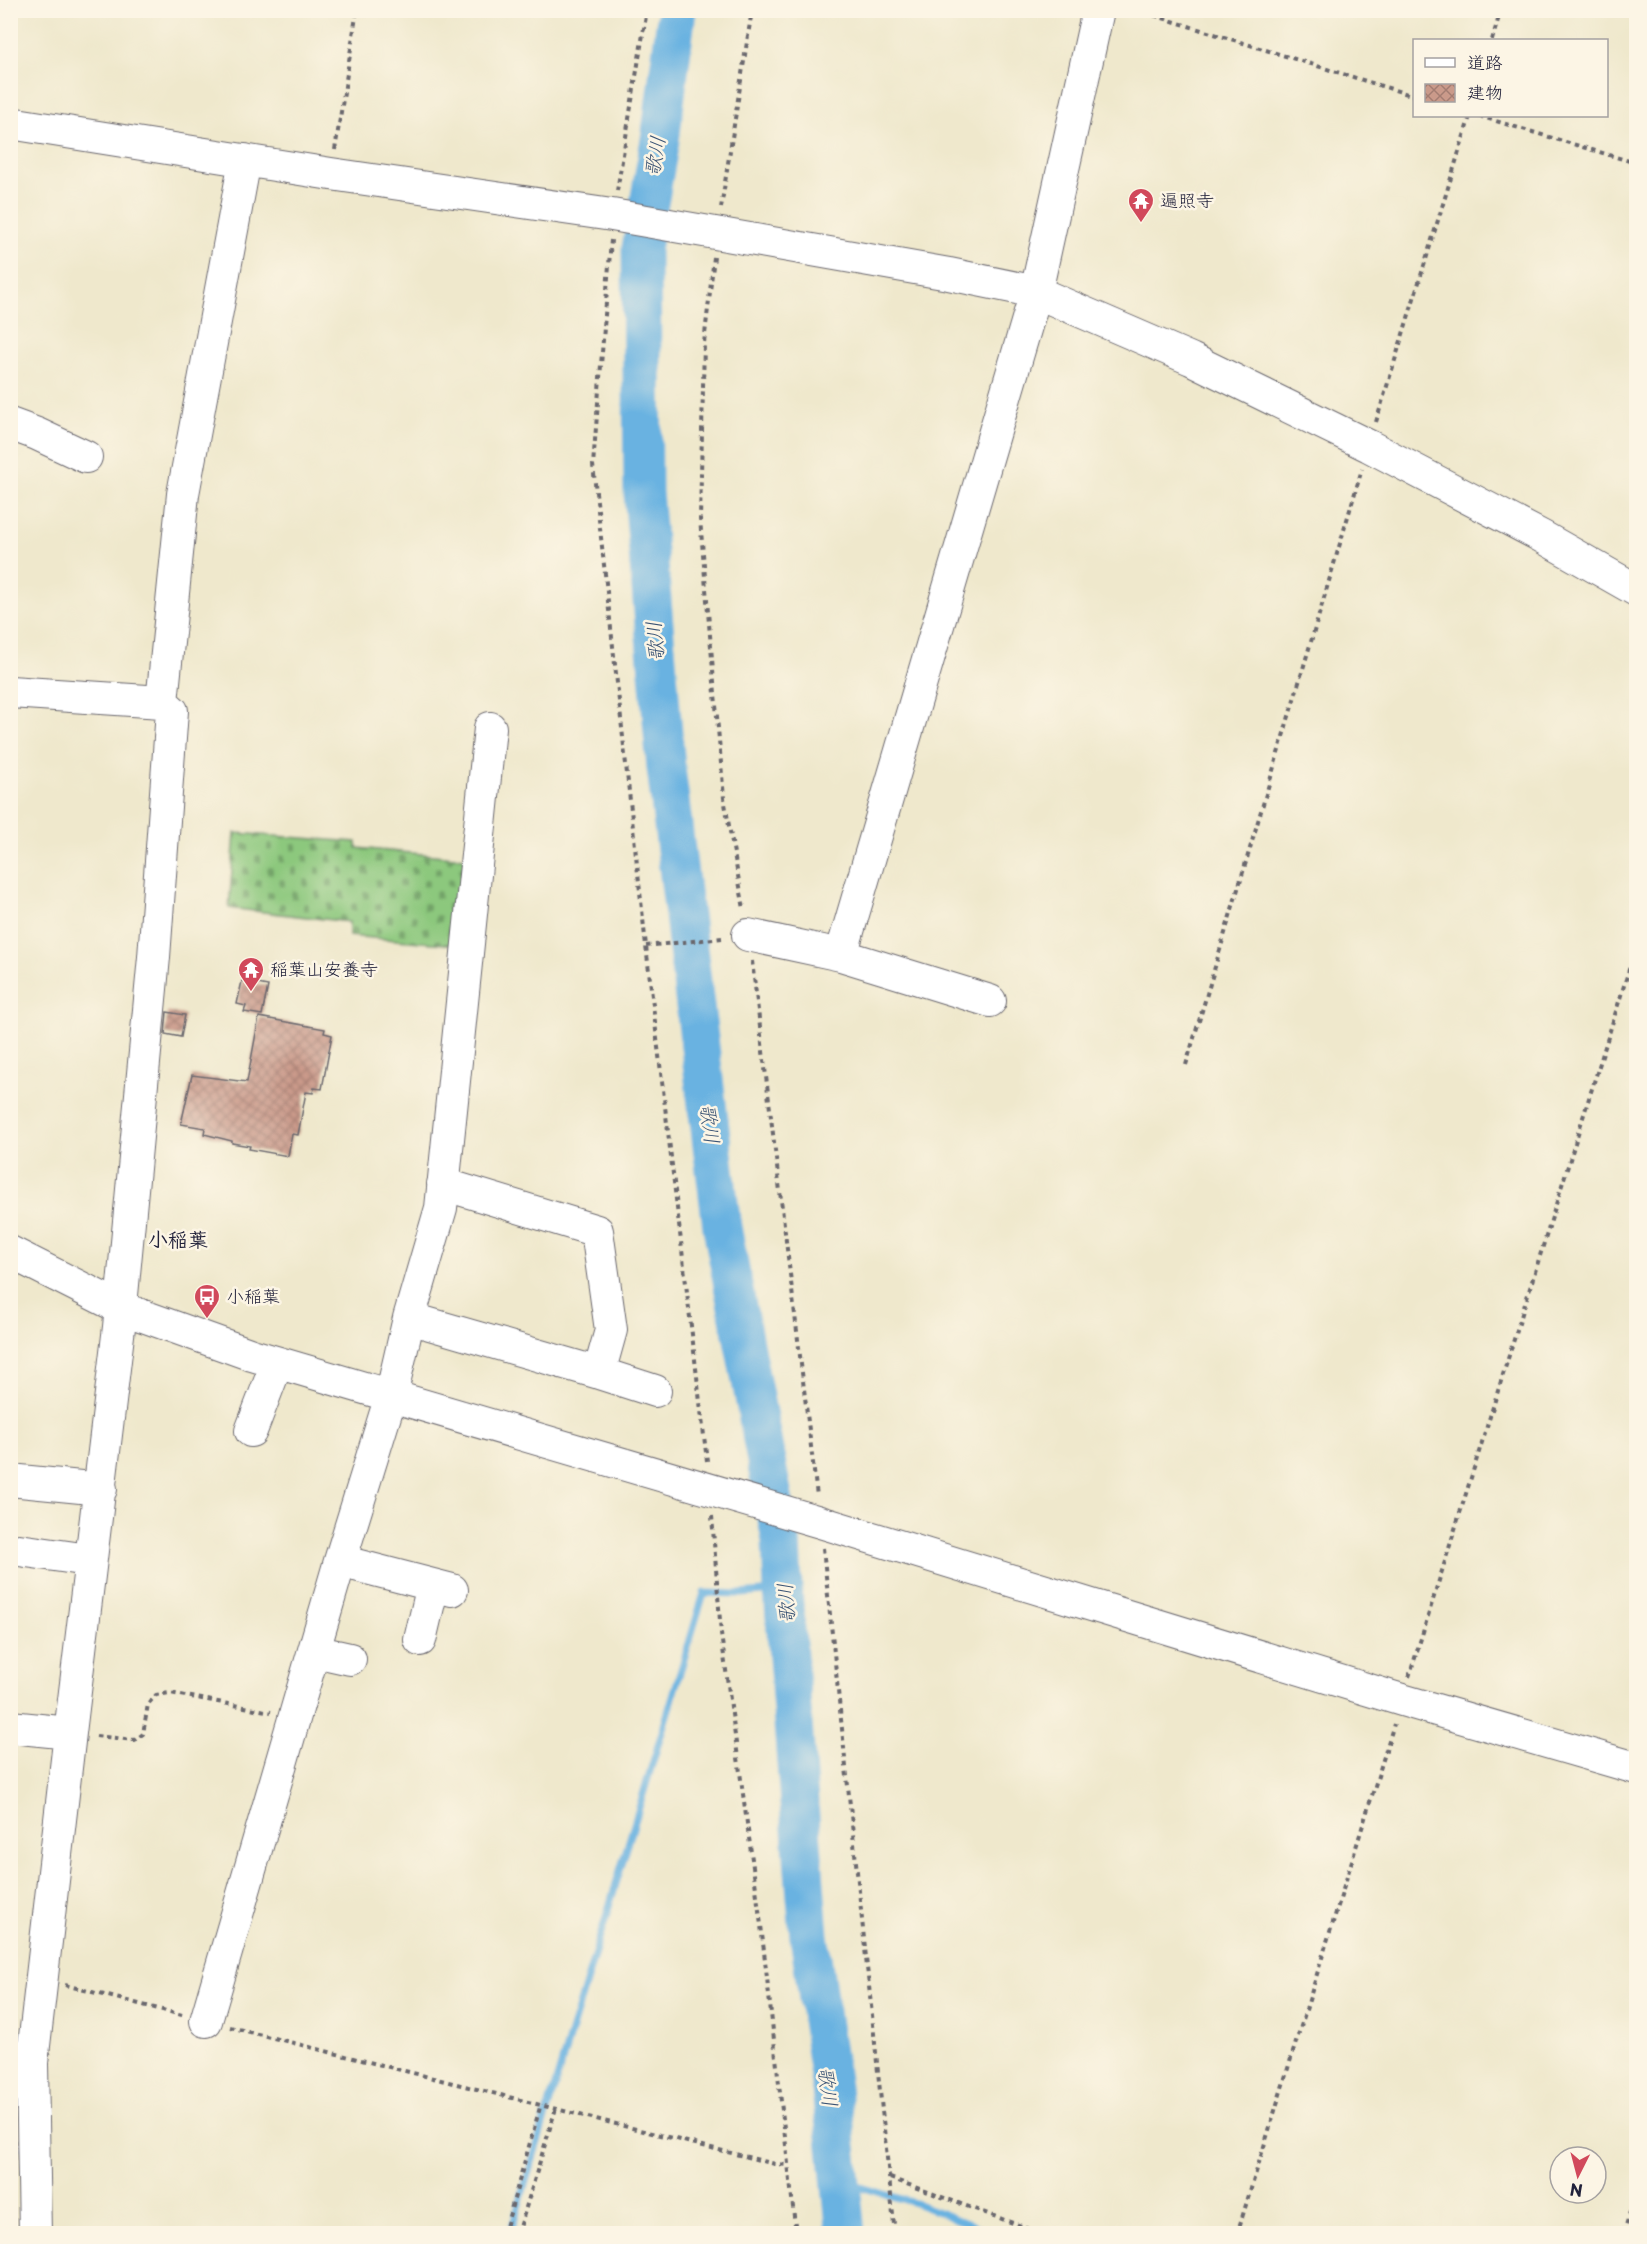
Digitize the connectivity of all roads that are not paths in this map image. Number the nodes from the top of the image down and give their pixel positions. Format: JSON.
{"nodes":[{"id":1,"x":1098,"y":10,"type":"edge"},
{"id":2,"x":10,"y":123,"type":"edge"},
{"id":3,"x":245,"y":160,"type":"junction"},
{"id":4,"x":1036,"y":292,"type":"junction"},
{"id":5,"x":10,"y":424,"type":"edge"},
{"id":6,"x":86,"y":457,"type":"dead end"},
{"id":7,"x":1636,"y":590,"type":"edge"},
{"id":8,"x":10,"y":692,"type":"edge"},
{"id":9,"x":162,"y":702,"type":"junction"},
{"id":10,"x":490,"y":728,"type":"dead end"},
{"id":11,"x":748,"y":935,"type":"road end"},
{"id":12,"x":841,"y":955,"type":"junction"},
{"id":13,"x":990,"y":1001,"type":"dead end"},
{"id":14,"x":443,"y":1185,"type":"junction"},
{"id":15,"x":10,"y":1252,"type":"edge"},
{"id":16,"x":121,"y":1308,"type":"junction"},
{"id":17,"x":409,"y":1318,"type":"junction"},
{"id":18,"x":277,"y":1363,"type":"junction"},
{"id":19,"x":599,"y":1373,"type":"junction"},
{"id":20,"x":655,"y":1390,"type":"dead end"},
{"id":21,"x":391,"y":1396,"type":"junction"},
{"id":22,"x":251,"y":1431,"type":"dead end"},
{"id":23,"x":10,"y":1480,"type":"edge"},
{"id":24,"x":100,"y":1489,"type":"junction"},
{"id":25,"x":19,"y":1550,"type":"dead end"},
{"id":26,"x":89,"y":1560,"type":"junction"},
{"id":27,"x":340,"y":1562,"type":"junction"},
{"id":28,"x":420,"y":1640,"type":"dead end"},
{"id":29,"x":314,"y":1651,"type":"junction"},
{"id":30,"x":350,"y":1659,"type":"dead end"},
{"id":31,"x":10,"y":1727,"type":"edge"},
{"id":32,"x":70,"y":1733,"type":"junction"},
{"id":33,"x":1636,"y":1768,"type":"edge"},
{"id":34,"x":206,"y":2021,"type":"road end"},
{"id":35,"x":34,"y":2234,"type":"edge"}],
"edges":[{"from":1,"to":4,"type":"street"},
{"from":2,"to":3,"type":"street"},
{"from":3,"to":4,"type":"street"},
{"from":3,"to":9,"type":"street"},
{"from":4,"to":7,"type":"street"},
{"from":4,"to":12,"type":"street"},
{"from":5,"to":6,"type":"street"},
{"from":8,"to":9,"type":"street"},
{"from":9,"to":16,"type":"street"},
{"from":10,"to":14,"type":"street"},
{"from":11,"to":12,"type":"street"},
{"from":12,"to":13,"type":"street"},
{"from":14,"to":17,"type":"street"},
{"from":14,"to":19,"type":"street"},
{"from":15,"to":16,"type":"street"},
{"from":16,"to":18,"type":"street"},
{"from":16,"to":24,"type":"street"},
{"from":17,"to":19,"type":"street"},
{"from":17,"to":21,"type":"street"},
{"from":18,"to":21,"type":"street"},
{"from":18,"to":22,"type":"street"},
{"from":19,"to":20,"type":"street"},
{"from":21,"to":27,"type":"street"},
{"from":21,"to":33,"type":"street"},
{"from":23,"to":24,"type":"street"},
{"from":24,"to":26,"type":"street"},
{"from":25,"to":26,"type":"street"},
{"from":26,"to":32,"type":"street"},
{"from":27,"to":28,"type":"street"},
{"from":27,"to":29,"type":"street"},
{"from":29,"to":30,"type":"street"},
{"from":29,"to":34,"type":"street"},
{"from":31,"to":32,"type":"street"},
{"from":32,"to":35,"type":"street"}]}
